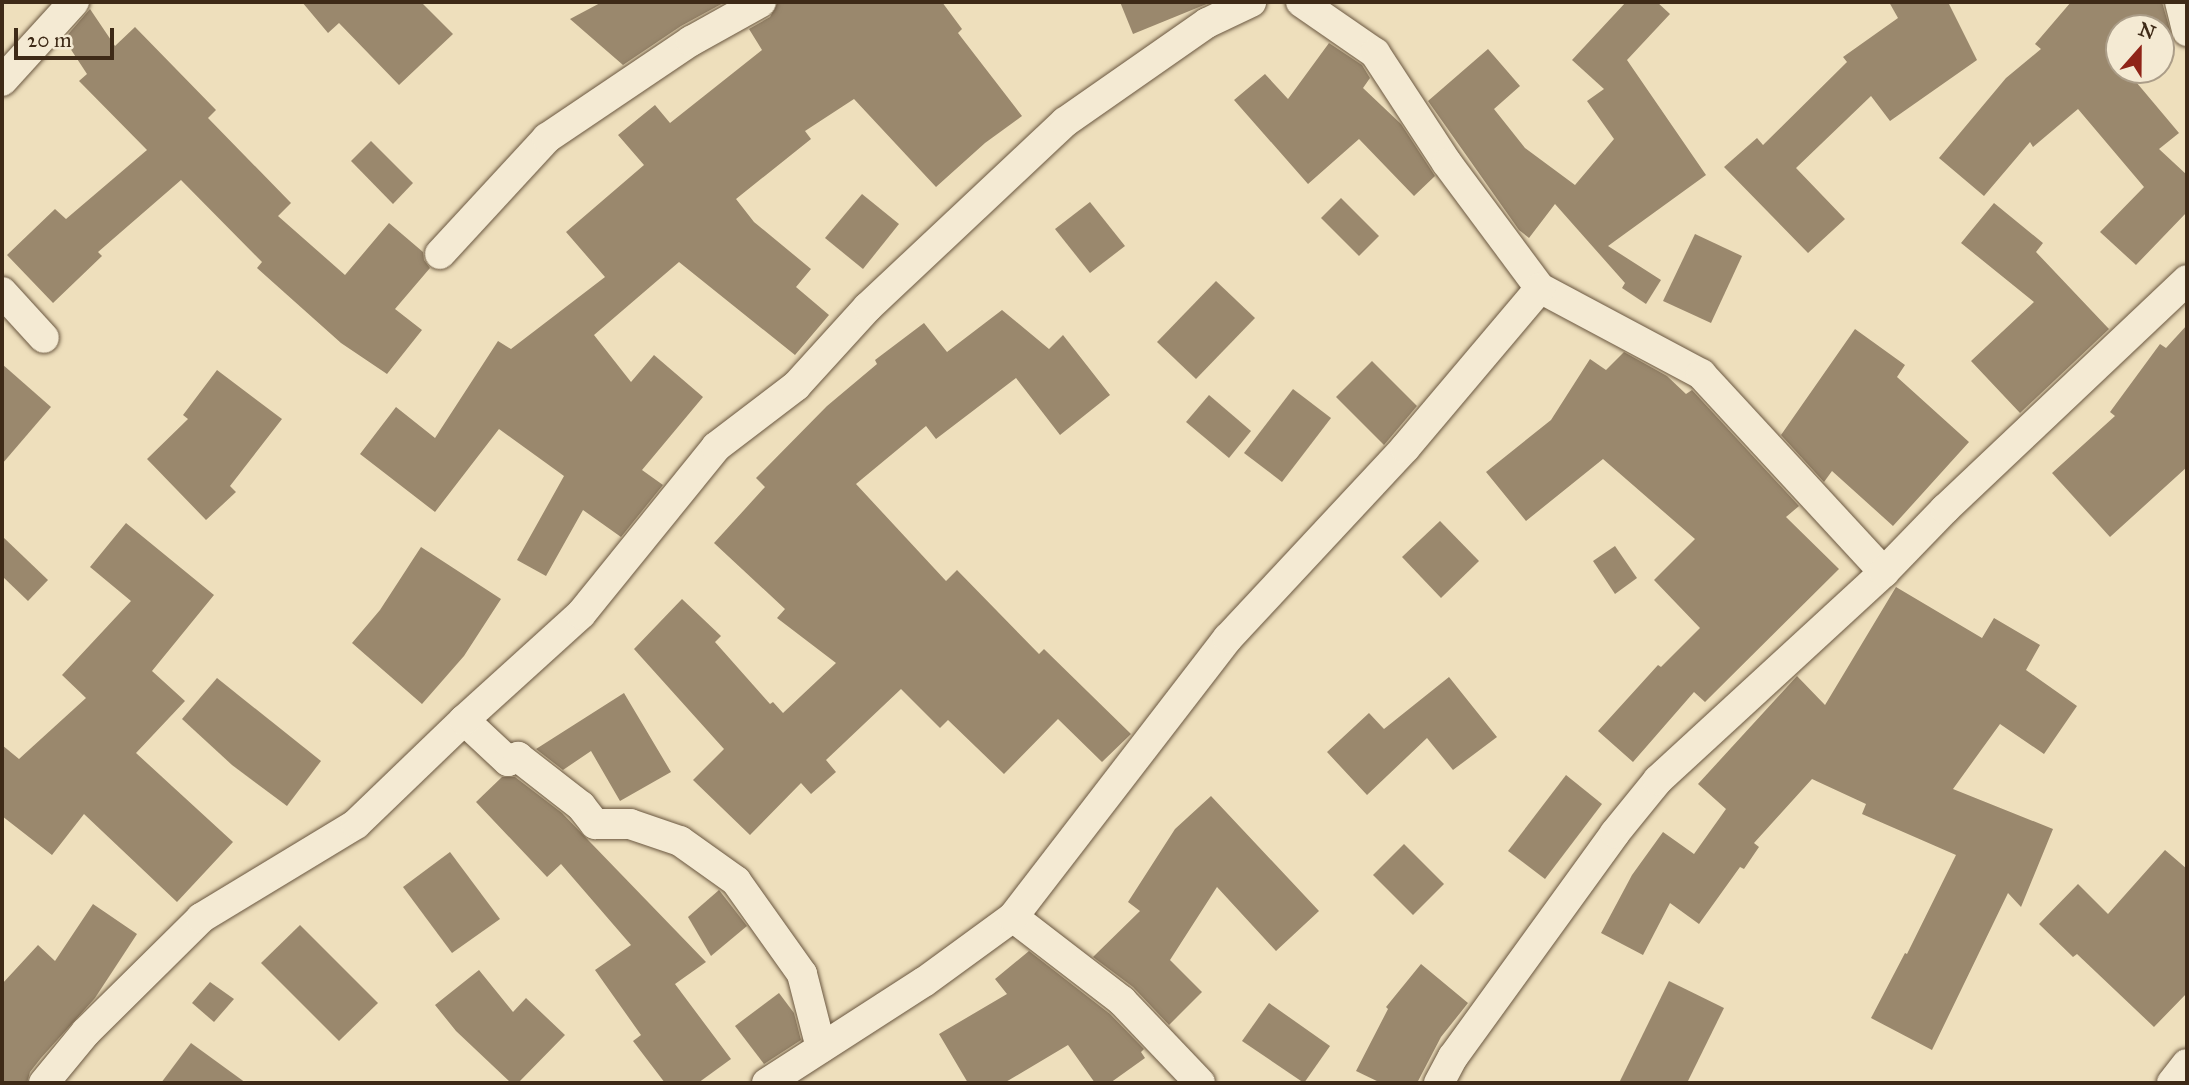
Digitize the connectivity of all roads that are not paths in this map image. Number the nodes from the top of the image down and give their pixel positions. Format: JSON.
{"nodes":[{"id":1,"x":74,"y":2,"type":"edge"},
{"id":2,"x":761,"y":2,"type":"edge"},
{"id":3,"x":1251,"y":2,"type":"edge"},
{"id":4,"x":1301,"y":2,"type":"edge"},
{"id":5,"x":2180,"y":2,"type":"edge"},
{"id":6,"x":2187,"y":31,"type":"edge"},
{"id":7,"x":2,"y":81,"type":"edge"},
{"id":8,"x":440,"y":254,"type":"dead end"},
{"id":9,"x":2187,"y":279,"type":"edge"},
{"id":10,"x":1540,"y":288,"type":"junction"},
{"id":11,"x":2,"y":292,"type":"edge"},
{"id":12,"x":44,"y":338,"type":"dead end"},
{"id":13,"x":1884,"y":572,"type":"junction"},
{"id":14,"x":464,"y":720,"type":"junction"},
{"id":15,"x":1013,"y":917,"type":"junction"},
{"id":16,"x":821,"y":1048,"type":"junction"},
{"id":17,"x":2187,"y":1064,"type":"edge"},
{"id":18,"x":44,"y":1083,"type":"edge"},
{"id":19,"x":767,"y":1083,"type":"edge"},
{"id":20,"x":1200,"y":1083,"type":"edge"},
{"id":21,"x":1439,"y":1083,"type":"edge"},
{"id":22,"x":2172,"y":1083,"type":"edge"}],
"edges":[{"from":1,"to":7,"type":"street"},
{"from":2,"to":8,"type":"street"},
{"from":3,"to":14,"type":"street"},
{"from":4,"to":10,"type":"street"},
{"from":5,"to":6,"type":"street"},
{"from":9,"to":13,"type":"street"},
{"from":10,"to":13,"type":"street"},
{"from":10,"to":15,"type":"street"},
{"from":11,"to":12,"type":"street"},
{"from":13,"to":21,"type":"street"},
{"from":14,"to":16,"type":"street"},
{"from":14,"to":18,"type":"street"},
{"from":15,"to":16,"type":"street"},
{"from":15,"to":20,"type":"street"},
{"from":16,"to":19,"type":"street"},
{"from":17,"to":22,"type":"street"}]}
